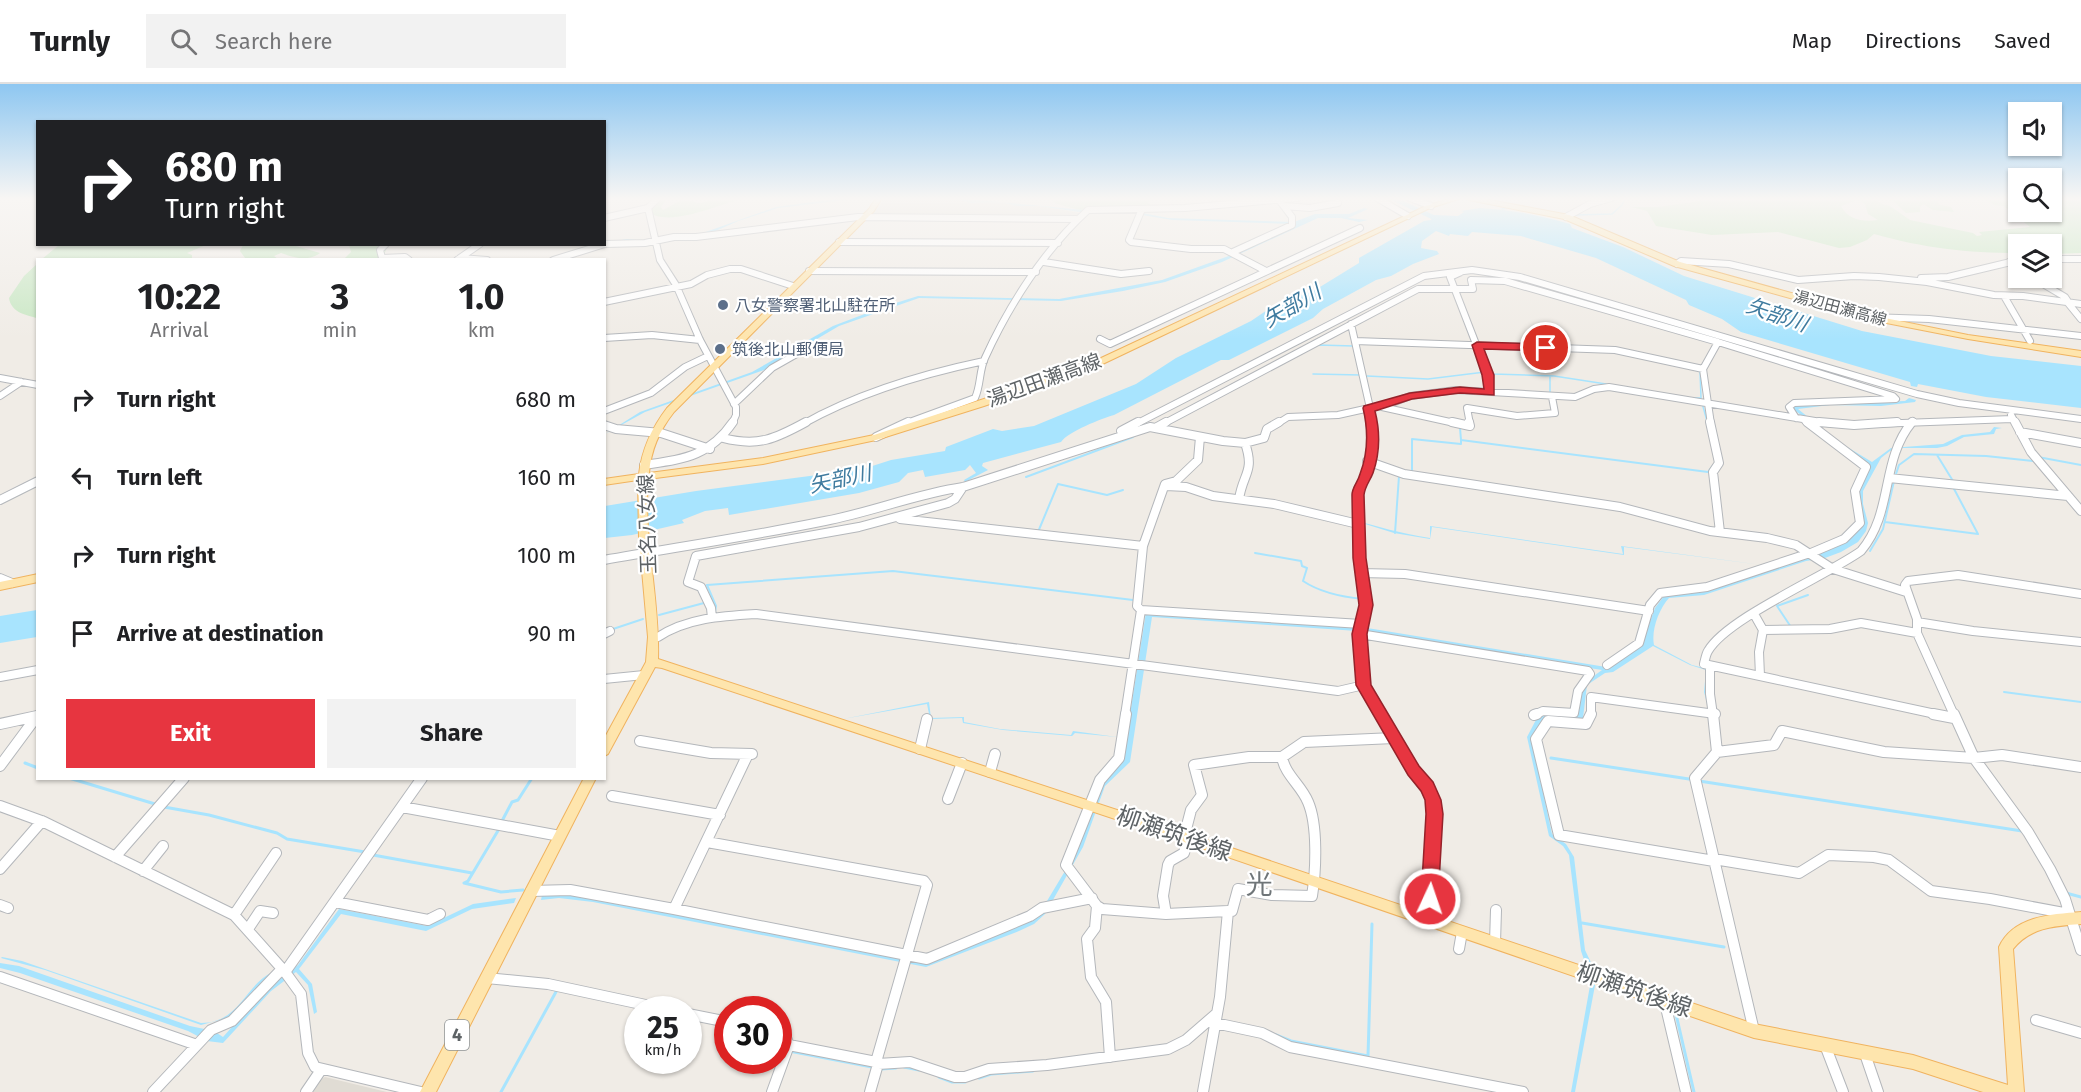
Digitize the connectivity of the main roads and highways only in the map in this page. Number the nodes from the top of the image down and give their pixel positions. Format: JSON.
{"nodes":[{"id":1,"x":836,"y":245,"type":"edge"},
{"id":2,"x":1347,"y":245,"type":"edge"},
{"id":3,"x":1632,"y":245,"type":"edge"},
{"id":4,"x":2081,"y":354,"type":"edge"},
{"id":5,"x":642,"y":480,"type":"junction"},
{"id":6,"x":606,"y":482,"type":"edge"},
{"id":7,"x":36,"y":578,"type":"edge"},
{"id":8,"x":0,"y":586,"type":"edge"},
{"id":9,"x":652,"y":662,"type":"junction"},
{"id":10,"x":606,"y":747,"type":"edge"},
{"id":11,"x":589,"y":780,"type":"edge"},
{"id":12,"x":2074,"y":917,"type":"edge"},
{"id":13,"x":428,"y":1092,"type":"edge"},
{"id":14,"x":2007,"y":1092,"type":"edge"},
{"id":15,"x":2016,"y":1092,"type":"edge"}],
"edges":[{"from":1,"to":5,"type":"main road","name":"玉名八女線"},
{"from":2,"to":5,"type":"main road","name":"湯辺田瀬高線"},
{"from":3,"to":4,"type":"main road","name":"湯辺田瀬高線"},
{"from":5,"to":6,"type":"main road","name":"湯辺田瀬高線"},
{"from":5,"to":9,"type":"main road","name":"玉名八女線"},
{"from":7,"to":8,"type":"main road"},
{"from":9,"to":10,"type":"main road"},
{"from":9,"to":14,"type":"main road","name":"柳瀬筑後線"},
{"from":11,"to":13,"type":"main road","number":"4"},
{"from":12,"to":15,"type":"main road"}]}
